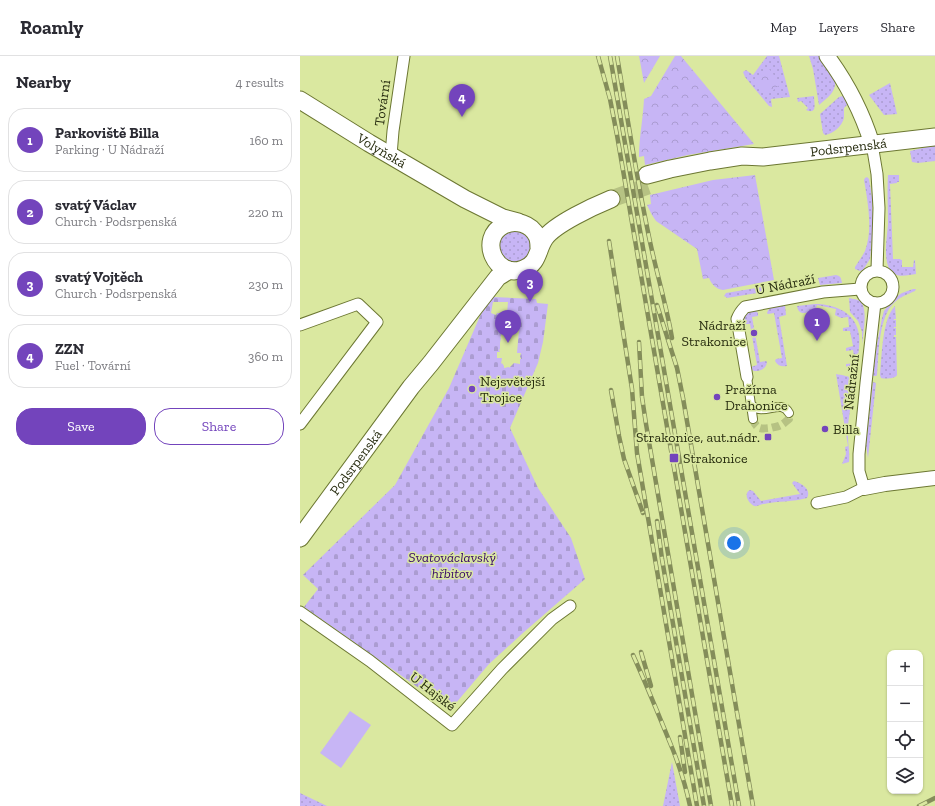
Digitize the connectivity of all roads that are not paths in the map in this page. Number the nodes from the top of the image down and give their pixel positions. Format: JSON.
{"nodes":[{"id":1,"x":404,"y":56,"type":"edge"},
{"id":2,"x":827,"y":56,"type":"edge"},
{"id":3,"x":300,"y":100,"type":"edge"},
{"id":4,"x":935,"y":136,"type":"edge"},
{"id":5,"x":872,"y":144,"type":"junction"},
{"id":6,"x":391,"y":155,"type":"junction"},
{"id":7,"x":648,"y":180,"type":"tunnel mouth"},
{"id":8,"x":465,"y":199,"type":"junction"},
{"id":9,"x":524,"y":225,"type":"junction"},
{"id":10,"x":493,"y":236,"type":"junction"},
{"id":11,"x":539,"y":248,"type":"junction"},
{"id":12,"x":494,"y":259,"type":"junction"},
{"id":13,"x":510,"y":270,"type":"junction"},
{"id":14,"x":877,"y":270,"type":"junction"},
{"id":15,"x":860,"y":288,"type":"junction"},
{"id":16,"x":875,"y":303,"type":"junction"},
{"id":17,"x":300,"y":325,"type":"edge"},
{"id":18,"x":747,"y":377,"type":"joint"},
{"id":19,"x":411,"y":387,"type":"junction"},
{"id":20,"x":751,"y":405,"type":"junction"},
{"id":21,"x":789,"y":413,"type":"dead end"},
{"id":22,"x":753,"y":419,"type":"dead end"},
{"id":23,"x":300,"y":424,"type":"edge"},
{"id":24,"x":935,"y":478,"type":"edge"},
{"id":25,"x":864,"y":488,"type":"junction"},
{"id":26,"x":817,"y":502,"type":"dead end"},
{"id":27,"x":300,"y":538,"type":"edge"},
{"id":28,"x":570,"y":606,"type":"dead end"},
{"id":29,"x":300,"y":612,"type":"edge"}],
"edges":[{"from":1,"to":6,"type":"street","name":"Tovární"},
{"from":2,"to":5,"type":"main road"},
{"from":3,"to":6,"type":"main road","name":"Volyňská"},
{"from":4,"to":5,"type":"main road","name":"Podsrpenská"},
{"from":5,"to":7,"type":"main road","name":"Podsrpenská"},
{"from":5,"to":14,"type":"street"},
{"from":6,"to":8,"type":"main road","name":"Volyňská"},
{"from":8,"to":9,"type":"main road","name":"Volyňská"},
{"from":8,"to":10,"type":"main road","name":"Volyňská"},
{"from":9,"to":10,"type":"main road","name":"Podsrpenská"},
{"from":9,"to":11,"type":"main road"},
{"from":9,"to":11,"type":"main road","name":"Podsrpenská"},
{"from":10,"to":12,"type":"main road"},
{"from":11,"to":13,"type":"main road","name":"Podsrpenská"},
{"from":12,"to":13,"type":"main road"},
{"from":12,"to":19,"type":"main road","name":"Podsrpenská"},
{"from":13,"to":19,"type":"main road","name":"Podsrpenská"},
{"from":14,"to":15,"type":"street"},
{"from":14,"to":16,"type":"street"},
{"from":15,"to":16,"type":"street"},
{"from":15,"to":18,"type":"street","name":"U Nádraží"},
{"from":16,"to":25,"type":"street","name":"Nádražní"},
{"from":17,"to":23,"type":"street"},
{"from":18,"to":20,"type":"street","name":"U Nádraží"},
{"from":19,"to":27,"type":"main road","name":"Podsrpenská"},
{"from":20,"to":21,"type":"street"},
{"from":20,"to":22,"type":"street","name":"U Nádraží"},
{"from":24,"to":25,"type":"street"},
{"from":25,"to":26,"type":"street"},
{"from":28,"to":29,"type":"street","name":"U Hajské"}]}
